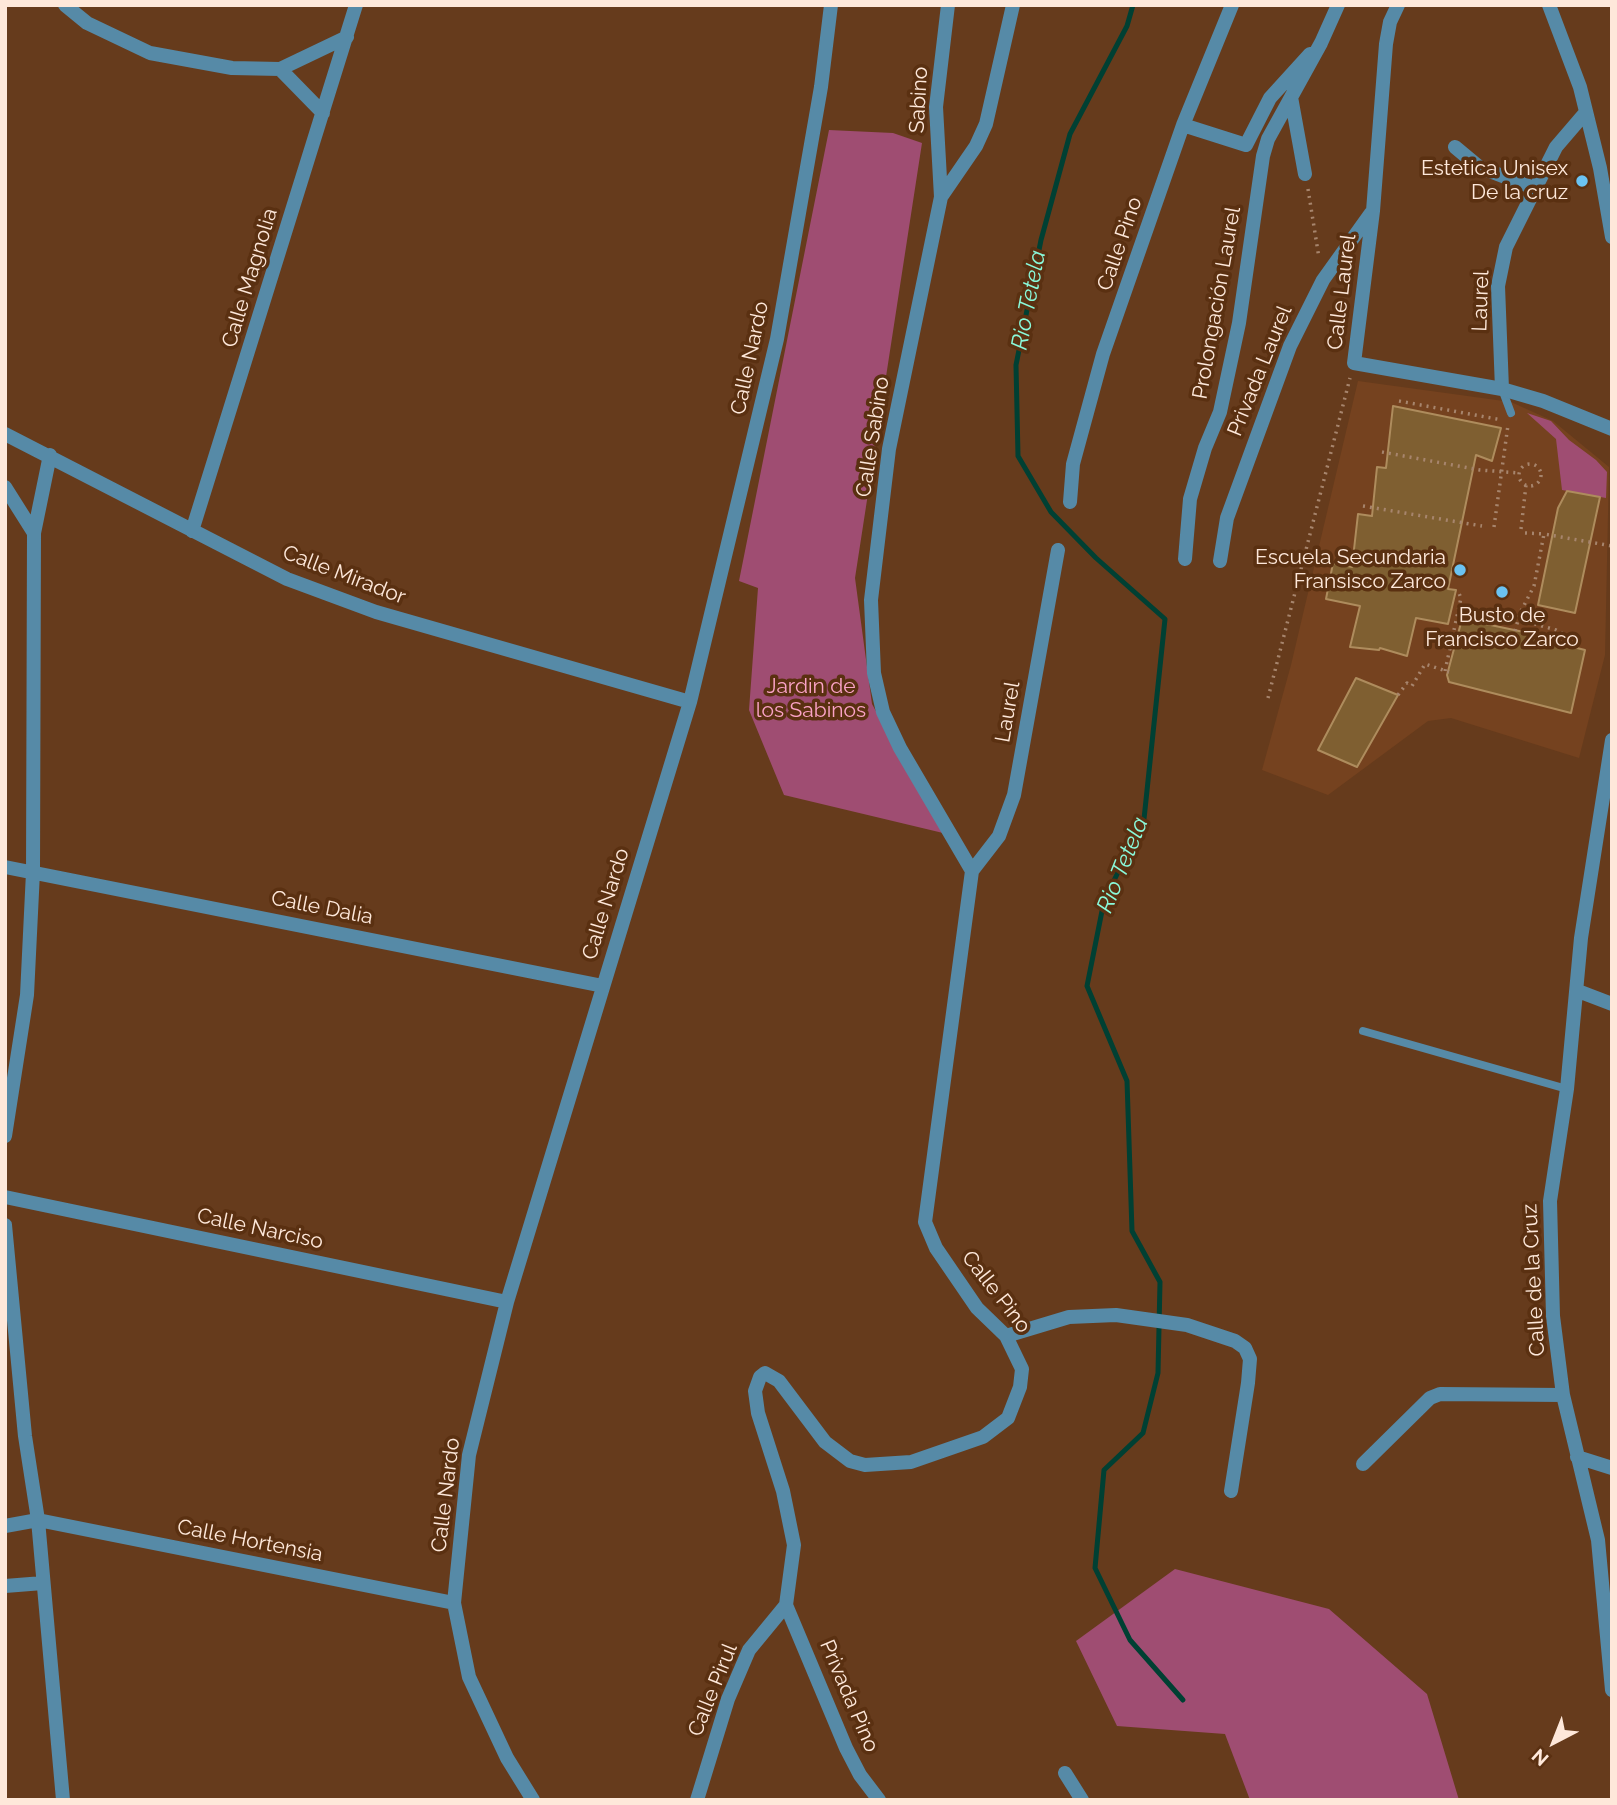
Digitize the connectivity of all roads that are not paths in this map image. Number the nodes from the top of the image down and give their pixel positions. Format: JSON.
{"nodes":[{"id":1,"x":65,"y":5,"type":"edge"},
{"id":2,"x":356,"y":5,"type":"edge"},
{"id":3,"x":831,"y":5,"type":"edge"},
{"id":4,"x":948,"y":5,"type":"edge"},
{"id":5,"x":1013,"y":5,"type":"edge"},
{"id":6,"x":1232,"y":5,"type":"edge"},
{"id":7,"x":1338,"y":5,"type":"edge"},
{"id":8,"x":1398,"y":5,"type":"edge"},
{"id":9,"x":1549,"y":5,"type":"edge"},
{"id":10,"x":347,"y":37,"type":"junction"},
{"id":11,"x":1321,"y":43,"type":"junction"},
{"id":12,"x":280,"y":69,"type":"junction"},
{"id":13,"x":1291,"y":97,"type":"junction"},
{"id":14,"x":1586,"y":112,"type":"junction"},
{"id":15,"x":323,"y":113,"type":"junction"},
{"id":16,"x":1184,"y":125,"type":"junction"},
{"id":17,"x":1455,"y":147,"type":"dead end"},
{"id":18,"x":1305,"y":174,"type":"road end"},
{"id":19,"x":1534,"y":188,"type":"junction"},
{"id":20,"x":941,"y":197,"type":"junction"},
{"id":21,"x":1373,"y":211,"type":"junction"},
{"id":22,"x":1612,"y":237,"type":"edge"},
{"id":23,"x":1502,"y":389,"type":"junction"},
{"id":24,"x":1511,"y":413,"type":"dead end"},
{"id":25,"x":1612,"y":429,"type":"edge"},
{"id":26,"x":5,"y":434,"type":"edge"},
{"id":27,"x":50,"y":455,"type":"junction"},
{"id":28,"x":5,"y":487,"type":"edge"},
{"id":29,"x":1070,"y":502,"type":"dead end"},
{"id":30,"x":192,"y":531,"type":"junction"},
{"id":31,"x":34,"y":533,"type":"junction"},
{"id":32,"x":1058,"y":550,"type":"dead end"},
{"id":33,"x":1185,"y":559,"type":"dead end"},
{"id":34,"x":1220,"y":561,"type":"dead end"},
{"id":35,"x":690,"y":702,"type":"junction"},
{"id":36,"x":1612,"y":740,"type":"edge"},
{"id":37,"x":5,"y":867,"type":"edge"},
{"id":38,"x":972,"y":871,"type":"junction"},
{"id":39,"x":33,"y":872,"type":"junction"},
{"id":40,"x":603,"y":986,"type":"junction"},
{"id":41,"x":1578,"y":991,"type":"junction"},
{"id":42,"x":1612,"y":1004,"type":"edge"},
{"id":43,"x":1363,"y":1031,"type":"dead end"},
{"id":44,"x":1567,"y":1090,"type":"junction"},
{"id":45,"x":5,"y":1136,"type":"edge"},
{"id":46,"x":5,"y":1197,"type":"edge"},
{"id":47,"x":5,"y":1225,"type":"edge"},
{"id":48,"x":507,"y":1302,"type":"junction"},
{"id":49,"x":10,"y":1320,"type":"edge"},
{"id":50,"x":1006,"y":1336,"type":"junction"},
{"id":51,"x":1563,"y":1395,"type":"junction"},
{"id":52,"x":1577,"y":1457,"type":"junction"},
{"id":53,"x":1363,"y":1464,"type":"dead end"},
{"id":54,"x":1612,"y":1468,"type":"edge"},
{"id":55,"x":1231,"y":1491,"type":"dead end"},
{"id":56,"x":38,"y":1520,"type":"junction"},
{"id":57,"x":5,"y":1526,"type":"edge"},
{"id":58,"x":43,"y":1583,"type":"junction"},
{"id":59,"x":5,"y":1586,"type":"edge"},
{"id":60,"x":454,"y":1603,"type":"junction"},
{"id":61,"x":786,"y":1605,"type":"junction"},
{"id":62,"x":1612,"y":1690,"type":"edge"},
{"id":63,"x":1065,"y":1773,"type":"dead end"},
{"id":64,"x":63,"y":1800,"type":"edge"},
{"id":65,"x":533,"y":1800,"type":"edge"},
{"id":66,"x":698,"y":1800,"type":"edge"},
{"id":67,"x":879,"y":1800,"type":"edge"},
{"id":68,"x":1082,"y":1800,"type":"edge"}],
"edges":[{"from":1,"to":12,"type":"street"},
{"from":2,"to":10,"type":"street","name":"Calle Magnolia"},
{"from":3,"to":35,"type":"street","name":"Calle Nardo"},
{"from":4,"to":20,"type":"street","name":"Sabino"},
{"from":5,"to":20,"type":"street","name":"Calle Sabino"},
{"from":6,"to":16,"type":"street","name":"Calle Pino"},
{"from":7,"to":11,"type":"street"},
{"from":8,"to":21,"type":"street","name":"Calle Laurel"},
{"from":9,"to":14,"type":"street"},
{"from":10,"to":12,"type":"street"},
{"from":10,"to":15,"type":"street","name":"Calle Magnolia"},
{"from":11,"to":13,"type":"street"},
{"from":11,"to":16,"type":"street"},
{"from":12,"to":15,"type":"street"},
{"from":13,"to":18,"type":"street"},
{"from":13,"to":33,"type":"street","name":"Prolongación Laurel"},
{"from":14,"to":19,"type":"street","name":"Laurel"},
{"from":14,"to":22,"type":"street"},
{"from":15,"to":30,"type":"street","name":"Calle Magnolia"},
{"from":16,"to":29,"type":"street","name":"Calle Pino"},
{"from":17,"to":19,"type":"street"},
{"from":19,"to":23,"type":"street","name":"Laurel"},
{"from":20,"to":38,"type":"street","name":"Calle Sabino"},
{"from":21,"to":23,"type":"street","name":"Calle Laurel"},
{"from":21,"to":34,"type":"street","name":"Privada Laurel"},
{"from":23,"to":24,"type":"lane"},
{"from":23,"to":25,"type":"street","name":"Calle Laurel"},
{"from":26,"to":27,"type":"street","name":"Calle Mirador"},
{"from":27,"to":30,"type":"street","name":"Calle Mirador"},
{"from":27,"to":31,"type":"street"},
{"from":28,"to":31,"type":"street"},
{"from":30,"to":35,"type":"street","name":"Calle Mirador"},
{"from":31,"to":39,"type":"street"},
{"from":32,"to":38,"type":"street","name":"Laurel"},
{"from":35,"to":40,"type":"street","name":"Calle Nardo"},
{"from":36,"to":41,"type":"street","name":"Calle de la Cruz"},
{"from":37,"to":39,"type":"street","name":"Calle Dalia"},
{"from":38,"to":50,"type":"street","name":"Calle Pino"},
{"from":39,"to":40,"type":"street","name":"Calle Dalia"},
{"from":39,"to":45,"type":"street"},
{"from":40,"to":48,"type":"street","name":"Calle Nardo"},
{"from":41,"to":42,"type":"street"},
{"from":41,"to":44,"type":"street","name":"Calle de la Cruz"},
{"from":43,"to":44,"type":"lane"},
{"from":44,"to":51,"type":"street","name":"Calle de la Cruz"},
{"from":46,"to":48,"type":"street","name":"Calle Narciso"},
{"from":47,"to":49,"type":"street"},
{"from":48,"to":60,"type":"street","name":"Calle Nardo"},
{"from":49,"to":56,"type":"street"},
{"from":50,"to":55,"type":"street"},
{"from":50,"to":61,"type":"street","name":"Calle Pino"},
{"from":51,"to":52,"type":"street","name":"Calle de la Cruz"},
{"from":51,"to":53,"type":"street"},
{"from":52,"to":54,"type":"street"},
{"from":52,"to":62,"type":"street","name":"Calle de la Cruz"},
{"from":56,"to":57,"type":"street"},
{"from":56,"to":58,"type":"street"},
{"from":56,"to":60,"type":"street","name":"Calle Hortensia"},
{"from":58,"to":59,"type":"street"},
{"from":58,"to":64,"type":"street"},
{"from":60,"to":65,"type":"street","name":"Calle Nardo"},
{"from":61,"to":66,"type":"street","name":"Calle Pirul"},
{"from":61,"to":67,"type":"street","name":"Privada Pino"},
{"from":63,"to":68,"type":"street"}]}
